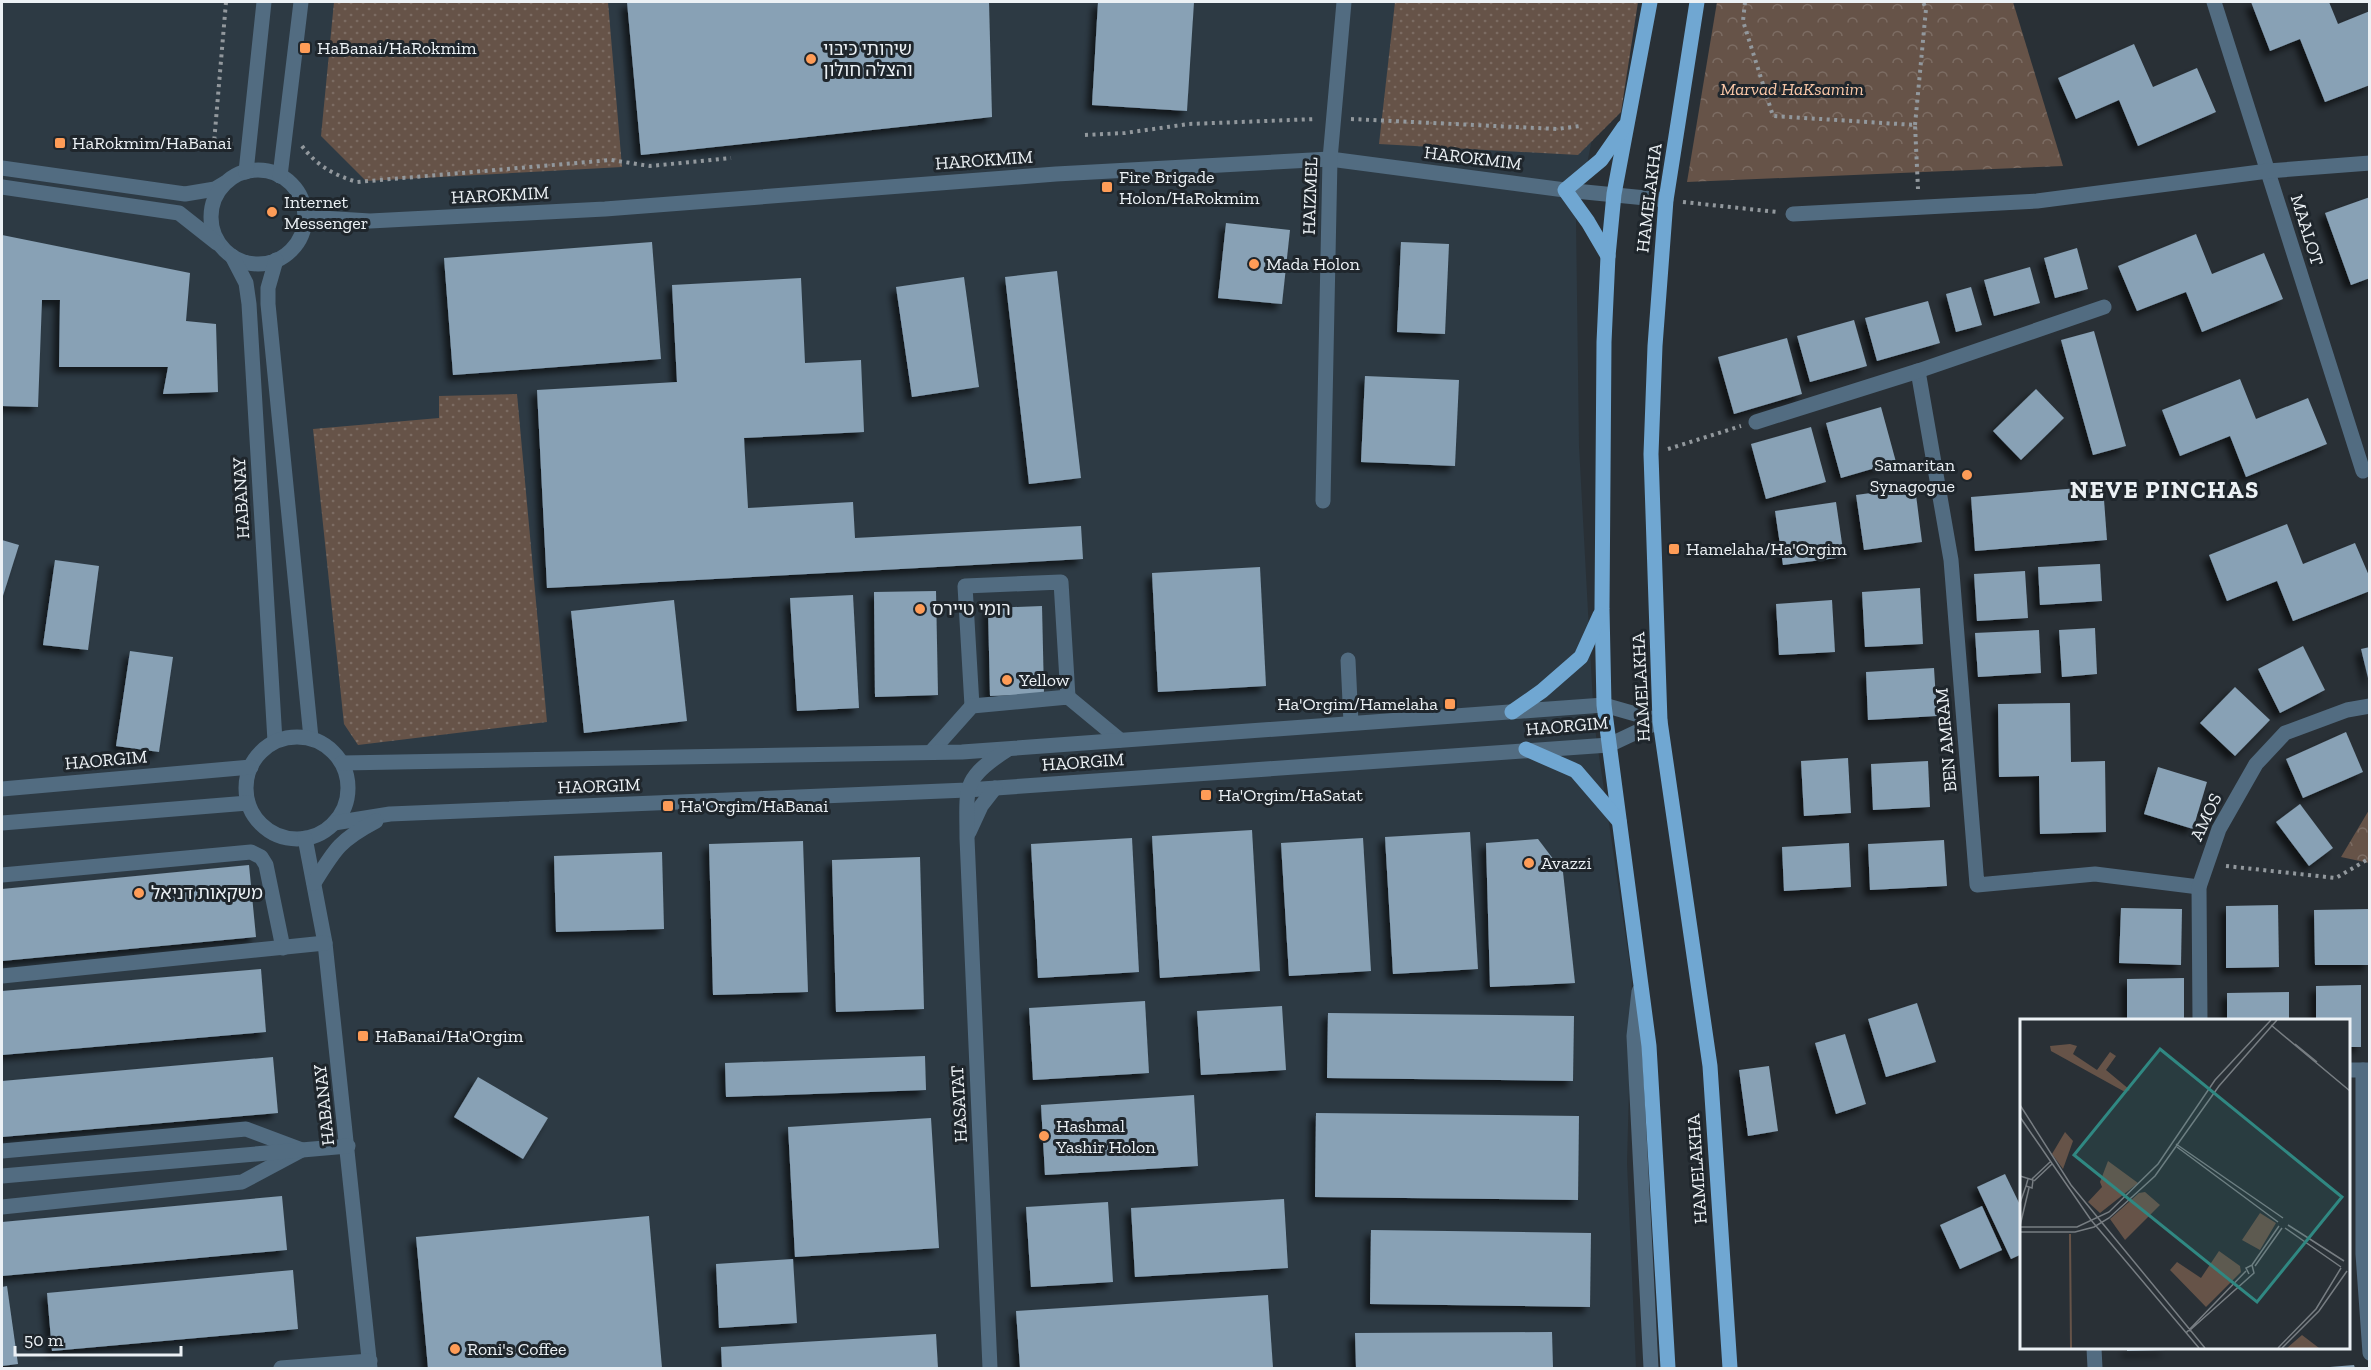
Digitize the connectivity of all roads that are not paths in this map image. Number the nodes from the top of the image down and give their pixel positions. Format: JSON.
{"nodes":[{"id":1,"x":264,"y":2,"type":"edge"},
{"id":2,"x":301,"y":2,"type":"edge"},
{"id":3,"x":1344,"y":2,"type":"edge"},
{"id":4,"x":1650,"y":2,"type":"edge"},
{"id":5,"x":1697,"y":2,"type":"edge"},
{"id":6,"x":2214,"y":2,"type":"edge"},
{"id":7,"x":1628,"y":122,"type":"junction"},
{"id":8,"x":1330,"y":159,"type":"junction"},
{"id":9,"x":2370,"y":163,"type":"edge"},
{"id":10,"x":2,"y":168,"type":"edge"},
{"id":11,"x":2268,"y":171,"type":"junction"},
{"id":12,"x":246,"y":172,"type":"junction"},
{"id":13,"x":280,"y":176,"type":"junction"},
{"id":14,"x":230,"y":180,"type":"junction"},
{"id":15,"x":2,"y":187,"type":"edge"},
{"id":16,"x":1565,"y":190,"type":"junction"},
{"id":17,"x":1614,"y":194,"type":"junction"},
{"id":18,"x":1666,"y":200,"type":"junction"},
{"id":19,"x":1792,"y":214,"type":"road end"},
{"id":20,"x":305,"y":217,"type":"junction"},
{"id":21,"x":220,"y":245,"type":"junction"},
{"id":22,"x":232,"y":256,"type":"junction"},
{"id":23,"x":1608,"y":256,"type":"junction"},
{"id":24,"x":276,"y":261,"type":"junction"},
{"id":25,"x":2104,"y":307,"type":"dead end"},
{"id":26,"x":1918,"y":371,"type":"junction"},
{"id":27,"x":1756,"y":422,"type":"road end"},
{"id":28,"x":2363,"y":471,"type":"dead end"},
{"id":29,"x":1323,"y":501,"type":"dead end"},
{"id":30,"x":1602,"y":609,"type":"junction"},
{"id":31,"x":1348,"y":660,"type":"dead end"},
{"id":32,"x":1068,"y":697,"type":"junction"},
{"id":33,"x":1604,"y":705,"type":"junction"},
{"id":34,"x":972,"y":706,"type":"junction"},
{"id":35,"x":2370,"y":706,"type":"edge"},
{"id":36,"x":1512,"y":712,"type":"junction"},
{"id":37,"x":1660,"y":722,"type":"junction"},
{"id":38,"x":1351,"y":723,"type":"junction"},
{"id":39,"x":311,"y":738,"type":"junction"},
{"id":40,"x":1120,"y":740,"type":"junction"},
{"id":41,"x":275,"y":741,"type":"junction"},
{"id":42,"x":1609,"y":745,"type":"junction"},
{"id":43,"x":1010,"y":748,"type":"junction"},
{"id":44,"x":1526,"y":749,"type":"junction"},
{"id":45,"x":931,"y":752,"type":"junction"},
{"id":46,"x":342,"y":763,"type":"junction"},
{"id":47,"x":250,"y":767,"type":"junction"},
{"id":48,"x":995,"y":788,"type":"junction"},
{"id":49,"x":2,"y":789,"type":"edge"},
{"id":50,"x":966,"y":790,"type":"junction"},
{"id":51,"x":248,"y":803,"type":"junction"},
{"id":52,"x":390,"y":814,"type":"junction"},
{"id":53,"x":1619,"y":821,"type":"junction"},
{"id":54,"x":2,"y":823,"type":"edge"},
{"id":55,"x":334,"y":823,"type":"junction"},
{"id":56,"x":305,"y":838,"type":"junction"},
{"id":57,"x":966,"y":838,"type":"junction"},
{"id":58,"x":2,"y":875,"type":"edge"},
{"id":59,"x":314,"y":883,"type":"junction"},
{"id":60,"x":2199,"y":887,"type":"junction"},
{"id":61,"x":325,"y":943,"type":"junction"},
{"id":62,"x":283,"y":948,"type":"junction"},
{"id":63,"x":2,"y":976,"type":"edge"},
{"id":64,"x":1640,"y":986,"type":"junction"},
{"id":65,"x":2200,"y":1019,"type":"edge"},
{"id":66,"x":2360,"y":1070,"type":"edge"},
{"id":67,"x":348,"y":1146,"type":"junction"},
{"id":68,"x":302,"y":1150,"type":"junction"},
{"id":69,"x":2,"y":1151,"type":"edge"},
{"id":70,"x":2,"y":1176,"type":"edge"},
{"id":71,"x":2,"y":1207,"type":"edge"},
{"id":72,"x":2356,"y":1254,"type":"edge"},
{"id":73,"x":2094,"y":1349,"type":"edge"},
{"id":74,"x":2370,"y":1353,"type":"edge"},
{"id":75,"x":370,"y":1365,"type":"edge"},
{"id":76,"x":280,"y":1368,"type":"edge"},
{"id":77,"x":990,"y":1368,"type":"edge"},
{"id":78,"x":1651,"y":1368,"type":"edge"},
{"id":79,"x":1668,"y":1368,"type":"edge"},
{"id":80,"x":1730,"y":1368,"type":"edge"},
{"id":81,"x":2095,"y":1368,"type":"edge"}],
"edges":[{"from":1,"to":12,"type":"street"},
{"from":2,"to":13,"type":"street"},
{"from":3,"to":8,"type":"street","name":"HAIZMEL"},
{"from":4,"to":7,"type":"main road","name":"HAMELAKHA"},
{"from":5,"to":18,"type":"main road","name":"HAMELAKHA"},
{"from":6,"to":11,"type":"street","name":"MAALOT"},
{"from":7,"to":16,"type":"main road"},
{"from":7,"to":17,"type":"main road","name":"HAMELAKHA"},
{"from":8,"to":16,"type":"street","name":"HAROKMIM"},
{"from":8,"to":20,"type":"street","name":"HAROKMIM"},
{"from":8,"to":29,"type":"street","name":"HAIZMEL"},
{"from":9,"to":11,"type":"street"},
{"from":10,"to":14,"type":"street"},
{"from":11,"to":19,"type":"street"},
{"from":11,"to":28,"type":"street","name":"MAALOT"},
{"from":12,"to":13,"type":"street"},
{"from":12,"to":14,"type":"street"},
{"from":13,"to":20,"type":"street"},
{"from":14,"to":21,"type":"street"},
{"from":15,"to":21,"type":"street"},
{"from":16,"to":17,"type":"street","name":"HAROKMIM"},
{"from":16,"to":23,"type":"main road"},
{"from":17,"to":18,"type":"street","name":"HAROKMIM"},
{"from":17,"to":23,"type":"main road","name":"HAMELAKHA"},
{"from":18,"to":37,"type":"main road","name":"HAMELAKHA"},
{"from":20,"to":24,"type":"street"},
{"from":21,"to":22,"type":"street"},
{"from":22,"to":24,"type":"street"},
{"from":22,"to":41,"type":"street","name":"HABANAY"},
{"from":23,"to":30,"type":"main road","name":"HAMELAKHA"},
{"from":24,"to":39,"type":"street"},
{"from":25,"to":26,"type":"street"},
{"from":26,"to":27,"type":"street"},
{"from":26,"to":60,"type":"street","name":"BEN AMRAM"},
{"from":30,"to":33,"type":"main road","name":"HAMELAKHA"},
{"from":30,"to":36,"type":"main road"},
{"from":31,"to":38,"type":"street"},
{"from":32,"to":34,"type":"street"},
{"from":32,"to":34,"type":"street"},
{"from":32,"to":40,"type":"street"},
{"from":33,"to":36,"type":"street","name":"HAORGIM"},
{"from":33,"to":37,"type":"street","name":"HAORGIM"},
{"from":33,"to":42,"type":"main road","name":"HAMELAKHA"},
{"from":34,"to":45,"type":"street"},
{"from":35,"to":60,"type":"street","name":"AMOS"},
{"from":36,"to":38,"type":"street","name":"HAORGIM"},
{"from":37,"to":42,"type":"street","name":"HAORGIM"},
{"from":37,"to":80,"type":"main road","name":"HAMELAKHA"},
{"from":38,"to":40,"type":"street","name":"HAORGIM"},
{"from":39,"to":41,"type":"street"},
{"from":39,"to":46,"type":"street"},
{"from":40,"to":43,"type":"street","name":"HAORGIM"},
{"from":41,"to":47,"type":"street"},
{"from":42,"to":44,"type":"street","name":"HAORGIM"},
{"from":42,"to":53,"type":"main road","name":"HAMELAKHA"},
{"from":43,"to":45,"type":"street","name":"HAORGIM"},
{"from":43,"to":50,"type":"street"},
{"from":44,"to":48,"type":"street","name":"HAORGIM"},
{"from":44,"to":53,"type":"main road"},
{"from":45,"to":46,"type":"street","name":"HAORGIM"},
{"from":46,"to":55,"type":"street"},
{"from":47,"to":49,"type":"street","name":"HAORGIM"},
{"from":47,"to":51,"type":"street"},
{"from":48,"to":50,"type":"street","name":"HAORGIM"},
{"from":48,"to":57,"type":"street","name":"HASATAT"},
{"from":50,"to":52,"type":"street","name":"HAORGIM"},
{"from":50,"to":57,"type":"street","name":"HASATAT"},
{"from":51,"to":54,"type":"street"},
{"from":51,"to":56,"type":"street"},
{"from":52,"to":55,"type":"street","name":"HAORGIM"},
{"from":52,"to":59,"type":"street"},
{"from":53,"to":64,"type":"main road","name":"HAMELAKHA"},
{"from":55,"to":56,"type":"street"},
{"from":56,"to":59,"type":"street","name":"HABANAY"},
{"from":57,"to":77,"type":"street","name":"HASATAT"},
{"from":58,"to":62,"type":"street"},
{"from":59,"to":61,"type":"street","name":"HABANAY"},
{"from":60,"to":65,"type":"street","name":"AMOS"},
{"from":61,"to":62,"type":"street"},
{"from":61,"to":67,"type":"street","name":"HABANAY"},
{"from":62,"to":63,"type":"street"},
{"from":64,"to":78,"type":"street"},
{"from":64,"to":79,"type":"main road","name":"HAMELAKHA"},
{"from":66,"to":72,"type":"street"},
{"from":67,"to":68,"type":"street"},
{"from":67,"to":75,"type":"street","name":"HABANAY"},
{"from":68,"to":69,"type":"street"},
{"from":68,"to":70,"type":"street"},
{"from":68,"to":71,"type":"street"},
{"from":72,"to":74,"type":"street"},
{"from":73,"to":81,"type":"street"},
{"from":75,"to":76,"type":"street"}]}
